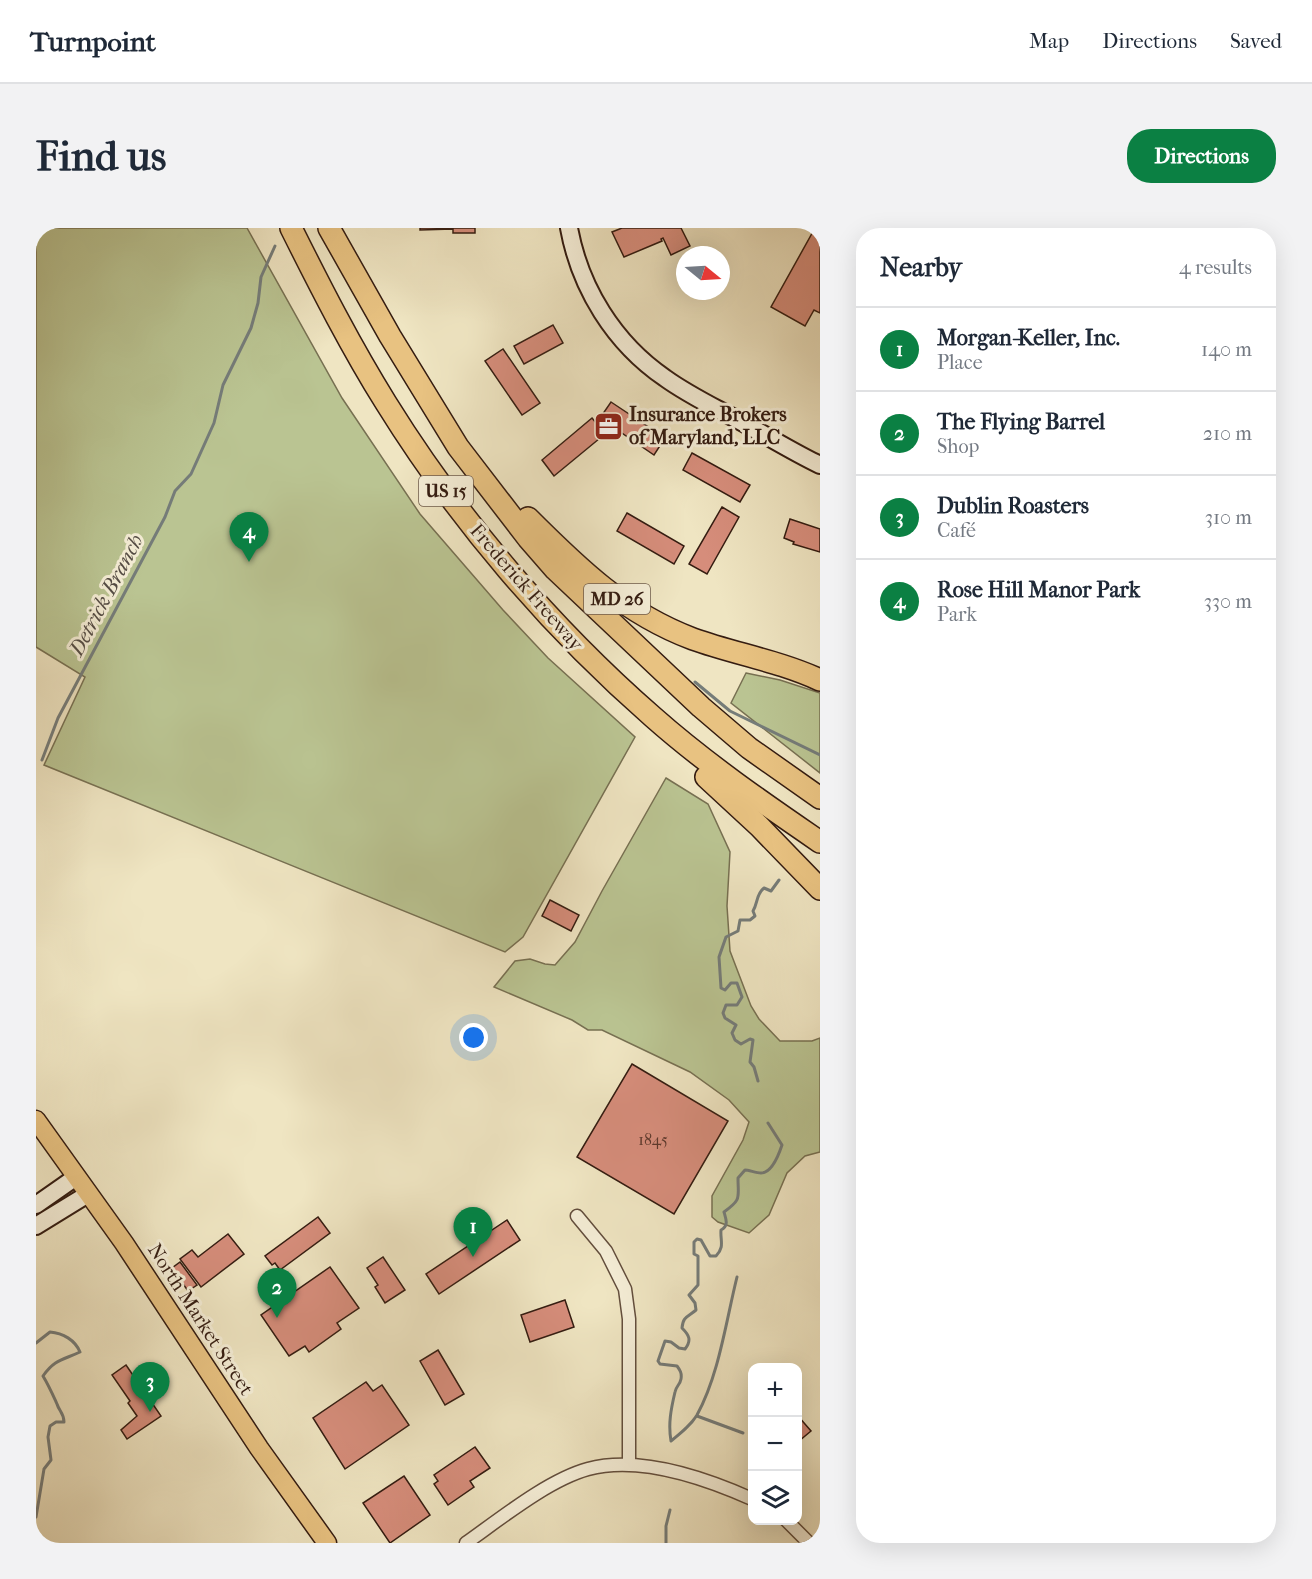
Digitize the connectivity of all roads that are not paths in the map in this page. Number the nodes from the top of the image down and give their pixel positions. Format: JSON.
{"nodes":[{"id":1,"x":291,"y":228,"type":"edge"},
{"id":2,"x":329,"y":228,"type":"edge"},
{"id":3,"x":569,"y":228,"type":"edge"},
{"id":4,"x":458,"y":447,"type":"junction"},
{"id":5,"x":820,"y":465,"type":"edge"},
{"id":6,"x":820,"y":680,"type":"edge"},
{"id":7,"x":652,"y":717,"type":"junction"},
{"id":8,"x":820,"y":798,"type":"edge"},
{"id":9,"x":820,"y":842,"type":"edge"},
{"id":10,"x":820,"y":889,"type":"edge"},
{"id":11,"x":36,"y":1120,"type":"edge"},
{"id":12,"x":76,"y":1177,"type":"junction"},
{"id":13,"x":88,"y":1194,"type":"junction"},
{"id":14,"x":36,"y":1205,"type":"edge"},
{"id":15,"x":578,"y":1216,"type":"dead end"},
{"id":16,"x":36,"y":1226,"type":"edge"},
{"id":17,"x":629,"y":1464,"type":"junction"},
{"id":18,"x":748,"y":1497,"type":"edge"},
{"id":19,"x":790,"y":1525,"type":"edge"},
{"id":20,"x":327,"y":1543,"type":"edge"},
{"id":21,"x":466,"y":1543,"type":"edge"},
{"id":22,"x":809,"y":1543,"type":"edge"}],
"edges":[{"from":1,"to":7,"type":"highway","name":"Frederick Freeway","number":"US 15"},
{"from":2,"to":4,"type":"highway","number":"US 15"},
{"from":3,"to":5,"type":"street"},
{"from":4,"to":6,"type":"highway","number":"MD 26"},
{"from":4,"to":8,"type":"highway","number":"US 15"},
{"from":7,"to":9,"type":"highway","number":"US 15"},
{"from":7,"to":10,"type":"highway"},
{"from":11,"to":12,"type":"main road","name":"North Market Street"},
{"from":12,"to":13,"type":"main road","name":"North Market Street"},
{"from":12,"to":14,"type":"street"},
{"from":13,"to":16,"type":"street"},
{"from":13,"to":20,"type":"main road","name":"North Market Street"},
{"from":15,"to":17,"type":"street"},
{"from":17,"to":18,"type":"street"},
{"from":17,"to":21,"type":"street"},
{"from":19,"to":22,"type":"street"}]}
